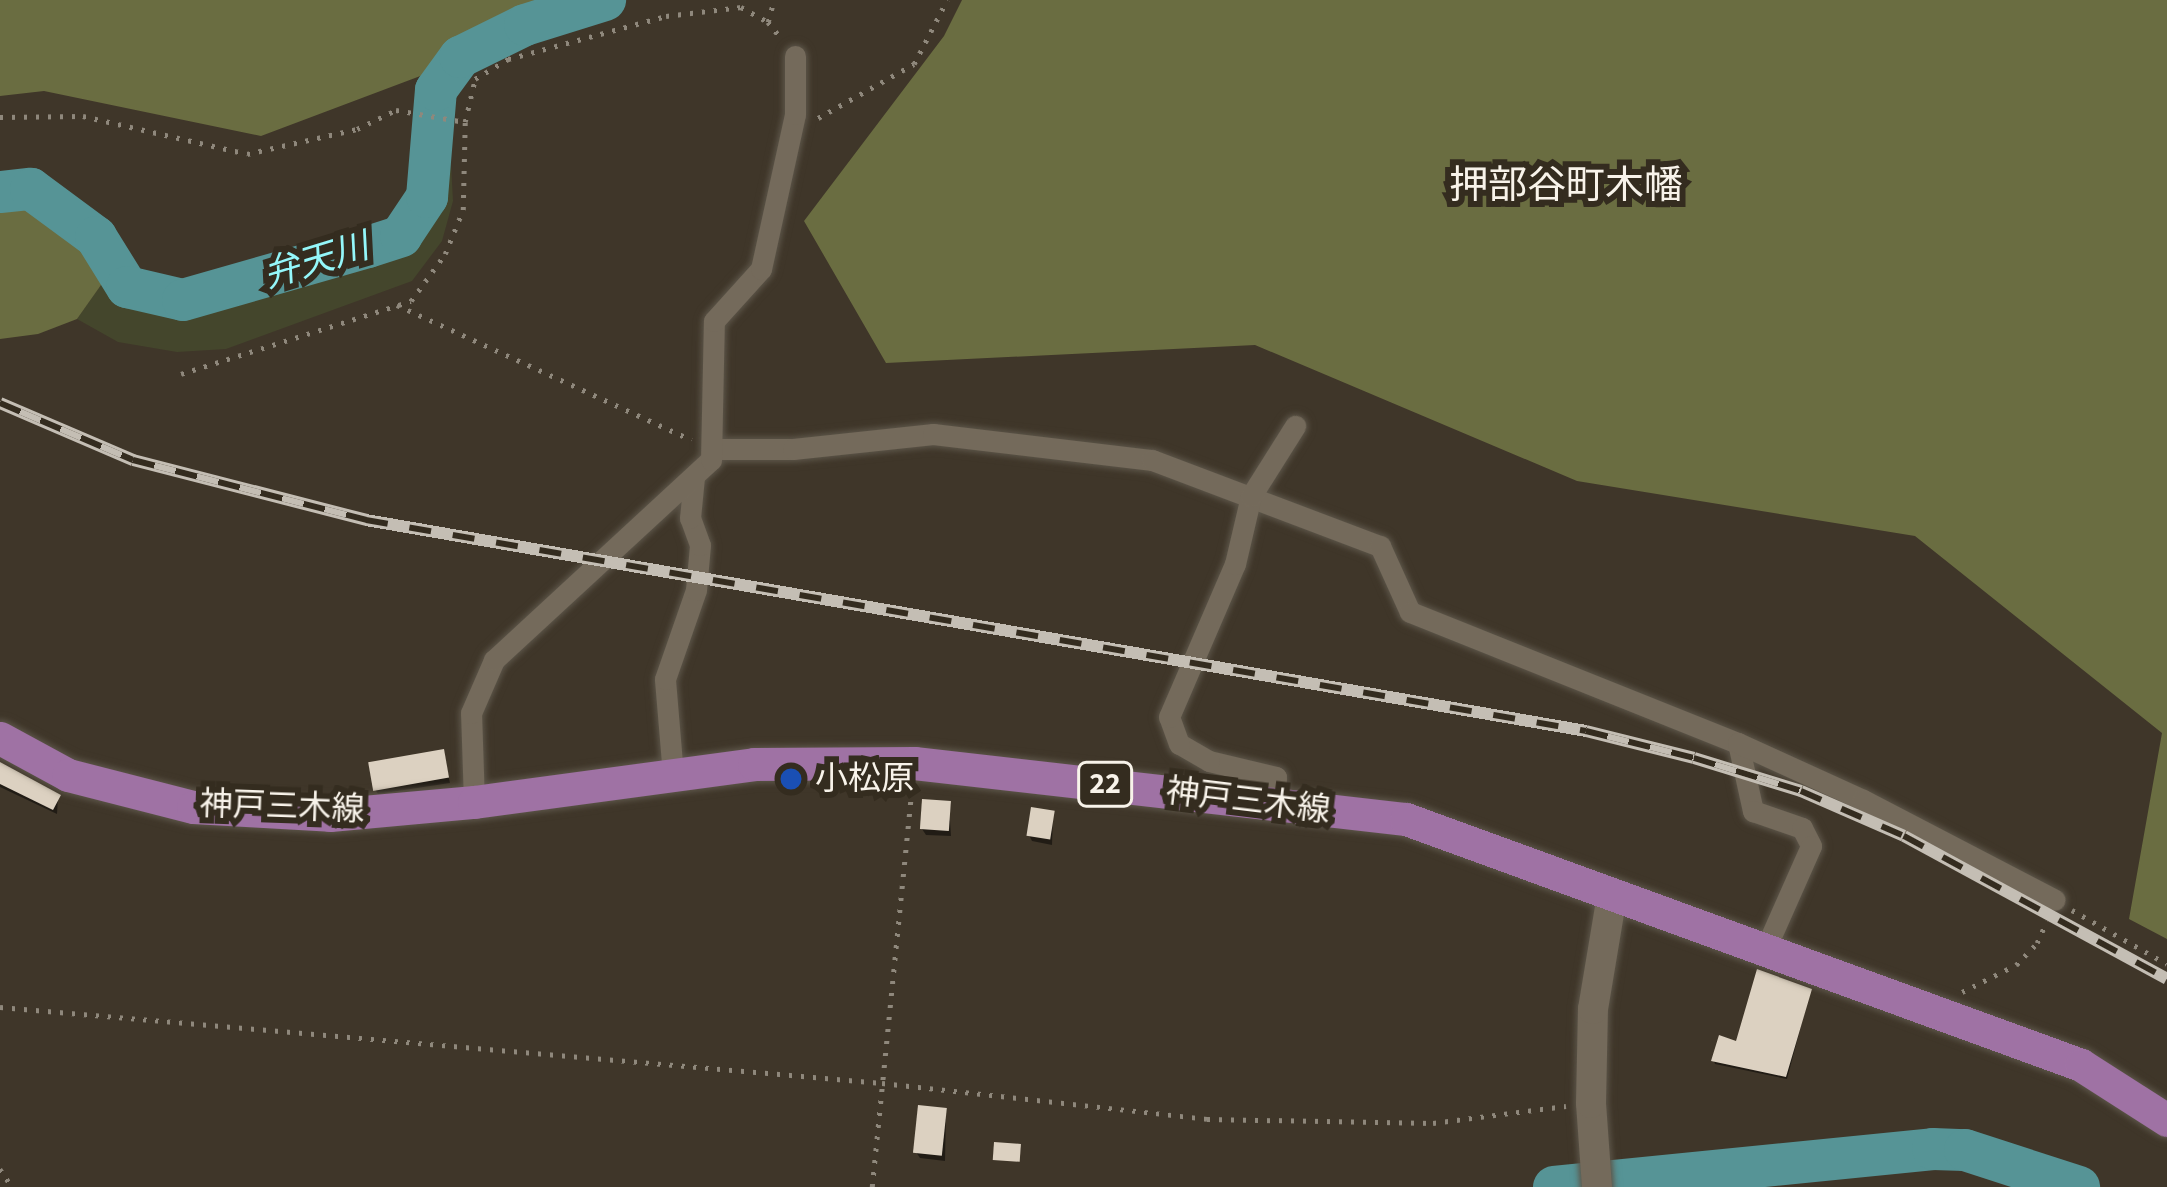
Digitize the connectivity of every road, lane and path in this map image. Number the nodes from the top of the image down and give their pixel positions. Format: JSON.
{"nodes":[{"id":1,"x":774,"y":0,"type":"edge"},
{"id":2,"x":947,"y":0,"type":"edge"},
{"id":3,"x":768,"y":22,"type":"junction"},
{"id":4,"x":795,"y":56,"type":"joint"},
{"id":5,"x":0,"y":117,"type":"edge"},
{"id":6,"x":465,"y":122,"type":"junction"},
{"id":7,"x":791,"y":131,"type":"junction"},
{"id":8,"x":397,"y":305,"type":"junction"},
{"id":9,"x":181,"y":374,"type":"dead end"},
{"id":10,"x":1294,"y":426,"type":"dead end"},
{"id":11,"x":712,"y":449,"type":"junction"},
{"id":12,"x":694,"y":476,"type":"junction"},
{"id":13,"x":1251,"y":496,"type":"junction"},
{"id":14,"x":0,"y":738,"type":"edge"},
{"id":15,"x":1738,"y":743,"type":"junction"},
{"id":16,"x":914,"y":763,"type":"junction"},
{"id":17,"x":673,"y":775,"type":"junction"},
{"id":18,"x":474,"y":802,"type":"junction"},
{"id":19,"x":1275,"y":804,"type":"junction"},
{"id":20,"x":1612,"y":896,"type":"junction"},
{"id":21,"x":2055,"y":901,"type":"junction"},
{"id":22,"x":1764,"y":952,"type":"junction"},
{"id":23,"x":2167,"y":964,"type":"edge"},
{"id":24,"x":0,"y":1006,"type":"edge"},
{"id":25,"x":1948,"y":1017,"type":"junction"},
{"id":26,"x":882,"y":1083,"type":"junction"},
{"id":27,"x":1591,"y":1103,"type":"junction"},
{"id":28,"x":2167,"y":1120,"type":"edge"},
{"id":29,"x":0,"y":1169,"type":"edge"},
{"id":30,"x":12,"y":1187,"type":"edge"},
{"id":31,"x":872,"y":1187,"type":"edge"},
{"id":32,"x":1597,"y":1187,"type":"edge"}],
"edges":[{"from":1,"to":3,"type":"path"},
{"from":2,"to":7,"type":"path"},
{"from":3,"to":4,"type":"path"},
{"from":3,"to":6,"type":"path"},
{"from":4,"to":7,"type":"street"},
{"from":5,"to":6,"type":"path"},
{"from":6,"to":8,"type":"path"},
{"from":7,"to":11,"type":"street"},
{"from":8,"to":9,"type":"path"},
{"from":8,"to":11,"type":"path"},
{"from":10,"to":13,"type":"street"},
{"from":11,"to":12,"type":"street"},
{"from":11,"to":13,"type":"street"},
{"from":12,"to":17,"type":"street"},
{"from":12,"to":18,"type":"street"},
{"from":13,"to":15,"type":"street"},
{"from":13,"to":19,"type":"street"},
{"from":14,"to":18,"type":"main road","name":"神戸三木線","number":"22"},
{"from":15,"to":21,"type":"street"},
{"from":15,"to":22,"type":"street"},
{"from":16,"to":17,"type":"main road","name":"神戸三木線","number":"22"},
{"from":16,"to":19,"type":"main road","name":"神戸三木線","number":"22"},
{"from":16,"to":26,"type":"path"},
{"from":17,"to":18,"type":"main road","name":"神戸三木線","number":"22"},
{"from":19,"to":20,"type":"main road","name":"神戸三木線","number":"22"},
{"from":20,"to":22,"type":"main road","name":"神戸三木線","number":"22"},
{"from":20,"to":27,"type":"street"},
{"from":21,"to":23,"type":"path"},
{"from":21,"to":25,"type":"path"},
{"from":22,"to":25,"type":"main road","name":"神戸三木線","number":"22"},
{"from":24,"to":26,"type":"path"},
{"from":25,"to":28,"type":"main road","name":"神戸三木線","number":"22"},
{"from":26,"to":27,"type":"path"},
{"from":26,"to":31,"type":"path"},
{"from":27,"to":32,"type":"street"},
{"from":29,"to":30,"type":"path"}]}
